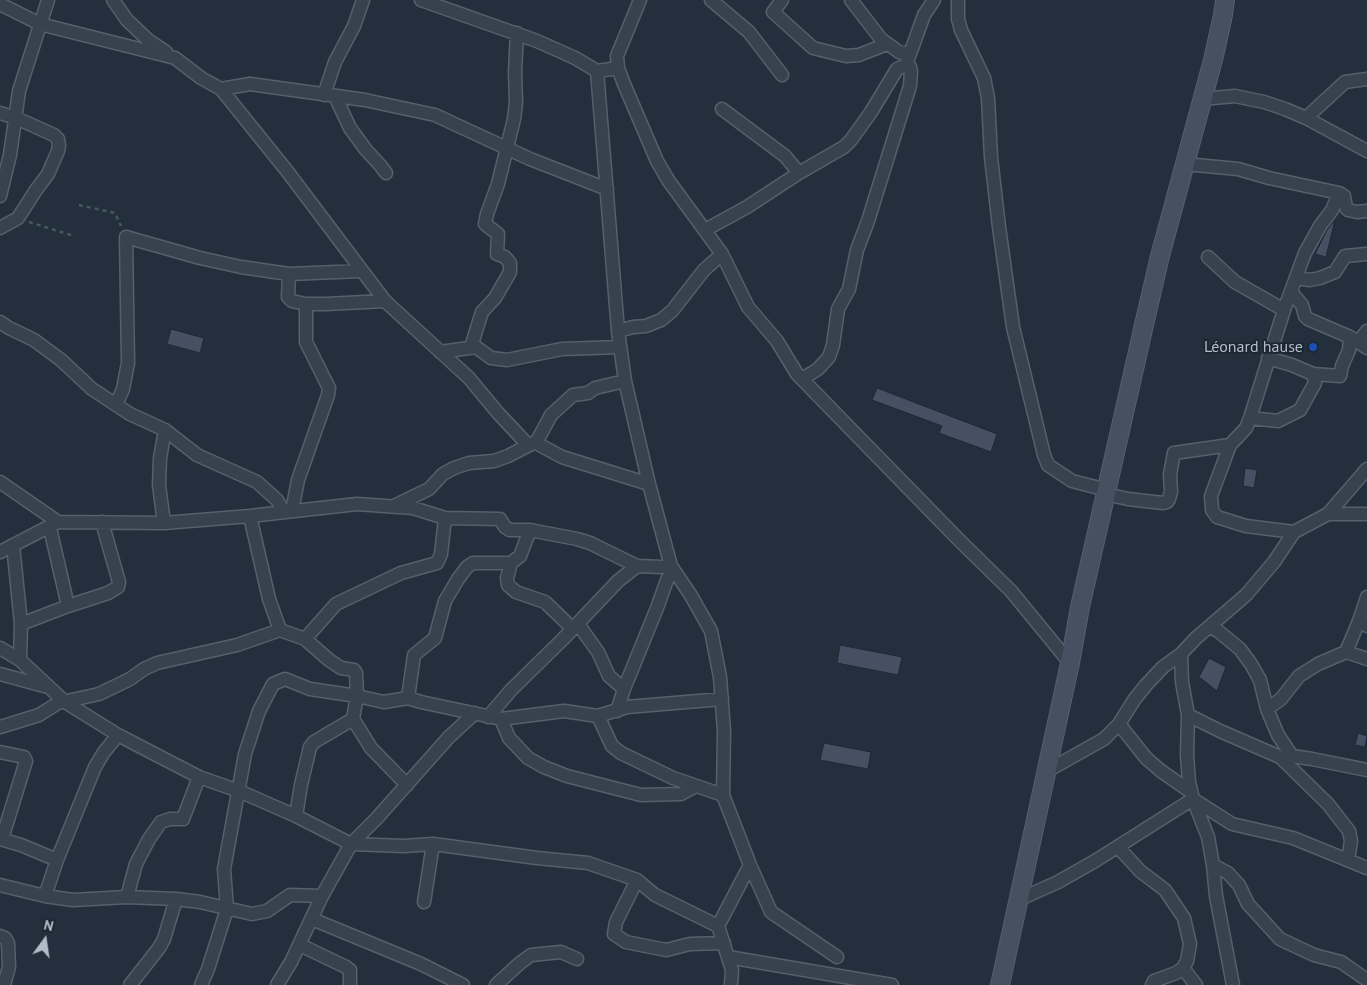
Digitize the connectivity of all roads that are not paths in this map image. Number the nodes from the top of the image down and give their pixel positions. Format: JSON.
{"nodes":[{"id":1,"x":48,"y":0,"type":"edge"},
{"id":2,"x":114,"y":0,"type":"edge"},
{"id":3,"x":363,"y":0,"type":"edge"},
{"id":4,"x":421,"y":0,"type":"edge"},
{"id":5,"x":640,"y":0,"type":"edge"},
{"id":6,"x":711,"y":0,"type":"edge"},
{"id":7,"x":782,"y":0,"type":"edge"},
{"id":8,"x":851,"y":0,"type":"edge"},
{"id":9,"x":934,"y":0,"type":"edge"},
{"id":10,"x":958,"y":0,"type":"edge"},
{"id":11,"x":1225,"y":0,"type":"edge"},
{"id":12,"x":0,"y":4,"type":"edge"},
{"id":13,"x":40,"y":24,"type":"junction"},
{"id":14,"x":517,"y":33,"type":"junction"},
{"id":15,"x":887,"y":44,"type":"junction"},
{"id":16,"x":175,"y":58,"type":"junction"},
{"id":17,"x":908,"y":59,"type":"junction"},
{"id":18,"x":618,"y":68,"type":"junction"},
{"id":19,"x":597,"y":71,"type":"junction"},
{"id":20,"x":782,"y":75,"type":"dead end"},
{"id":21,"x":1367,"y":79,"type":"edge"},
{"id":22,"x":221,"y":89,"type":"junction"},
{"id":23,"x":329,"y":96,"type":"junction"},
{"id":24,"x":1202,"y":99,"type":"junction"},
{"id":25,"x":722,"y":109,"type":"dead end"},
{"id":26,"x":0,"y":113,"type":"edge"},
{"id":27,"x":16,"y":118,"type":"junction"},
{"id":28,"x":1306,"y":118,"type":"junction"},
{"id":29,"x":508,"y":148,"type":"junction"},
{"id":30,"x":1367,"y":151,"type":"edge"},
{"id":31,"x":1185,"y":164,"type":"junction"},
{"id":32,"x":799,"y":172,"type":"junction"},
{"id":33,"x":386,"y":173,"type":"dead end"},
{"id":34,"x":607,"y":189,"type":"junction"},
{"id":35,"x":1340,"y":193,"type":"junction"},
{"id":36,"x":0,"y":196,"type":"edge"},
{"id":37,"x":1367,"y":211,"type":"edge"},
{"id":38,"x":0,"y":228,"type":"edge"},
{"id":39,"x":706,"y":230,"type":"junction"},
{"id":40,"x":722,"y":254,"type":"junction"},
{"id":41,"x":1367,"y":254,"type":"edge"},
{"id":42,"x":1208,"y":257,"type":"dead end"},
{"id":43,"x":361,"y":271,"type":"junction"},
{"id":44,"x":289,"y":274,"type":"junction"},
{"id":45,"x":1296,"y":278,"type":"junction"},
{"id":46,"x":1292,"y":294,"type":"junction"},
{"id":47,"x":385,"y":301,"type":"junction"},
{"id":48,"x":306,"y":304,"type":"junction"},
{"id":49,"x":1284,"y":310,"type":"junction"},
{"id":50,"x":0,"y":322,"type":"edge"},
{"id":51,"x":1367,"y":330,"type":"edge"},
{"id":52,"x":618,"y":331,"type":"junction"},
{"id":53,"x":1359,"y":342,"type":"edge"},
{"id":54,"x":471,"y":347,"type":"junction"},
{"id":55,"x":620,"y":347,"type":"junction"},
{"id":56,"x":440,"y":352,"type":"junction"},
{"id":57,"x":1268,"y":358,"type":"junction"},
{"id":58,"x":1312,"y":374,"type":"junction"},
{"id":59,"x":802,"y":379,"type":"junction"},
{"id":60,"x":625,"y":381,"type":"junction"},
{"id":61,"x":116,"y":405,"type":"junction"},
{"id":62,"x":1250,"y":418,"type":"junction"},
{"id":63,"x":164,"y":430,"type":"junction"},
{"id":64,"x":533,"y":443,"type":"junction"},
{"id":65,"x":1230,"y":445,"type":"junction"},
{"id":66,"x":1367,"y":469,"type":"edge"},
{"id":67,"x":0,"y":482,"type":"edge"},
{"id":68,"x":649,"y":484,"type":"junction"},
{"id":69,"x":1107,"y":492,"type":"junction"},
{"id":70,"x":392,"y":507,"type":"junction"},
{"id":71,"x":288,"y":511,"type":"junction"},
{"id":72,"x":1328,"y":514,"type":"junction"},
{"id":73,"x":1367,"y":514,"type":"edge"},
{"id":74,"x":250,"y":516,"type":"junction"},
{"id":75,"x":446,"y":518,"type":"junction"},
{"id":76,"x":102,"y":522,"type":"junction"},
{"id":77,"x":164,"y":523,"type":"junction"},
{"id":78,"x":54,"y":525,"type":"junction"},
{"id":79,"x":530,"y":530,"type":"junction"},
{"id":80,"x":1294,"y":532,"type":"junction"},
{"id":81,"x":13,"y":545,"type":"junction"},
{"id":82,"x":0,"y":552,"type":"edge"},
{"id":83,"x":511,"y":563,"type":"junction"},
{"id":84,"x":637,"y":566,"type":"junction"},
{"id":85,"x":672,"y":568,"type":"junction"},
{"id":86,"x":1367,"y":597,"type":"edge"},
{"id":87,"x":68,"y":606,"type":"junction"},
{"id":88,"x":21,"y":624,"type":"junction"},
{"id":89,"x":1363,"y":624,"type":"edge"},
{"id":90,"x":576,"y":626,"type":"junction"},
{"id":91,"x":1210,"y":628,"type":"junction"},
{"id":92,"x":280,"y":630,"type":"junction"},
{"id":93,"x":305,"y":639,"type":"junction"},
{"id":94,"x":0,"y":648,"type":"edge"},
{"id":95,"x":1346,"y":652,"type":"junction"},
{"id":96,"x":1181,"y":654,"type":"junction"},
{"id":97,"x":1367,"y":659,"type":"edge"},
{"id":98,"x":20,"y":660,"type":"junction"},
{"id":99,"x":1070,"y":663,"type":"junction"},
{"id":100,"x":0,"y":674,"type":"edge"},
{"id":101,"x":50,"y":687,"type":"junction"},
{"id":102,"x":624,"y":689,"type":"junction"},
{"id":103,"x":357,"y":696,"type":"junction"},
{"id":104,"x":408,"y":698,"type":"junction"},
{"id":105,"x":722,"y":699,"type":"junction"},
{"id":106,"x":65,"y":702,"type":"junction"},
{"id":107,"x":1267,"y":709,"type":"junction"},
{"id":108,"x":617,"y":711,"type":"junction"},
{"id":109,"x":475,"y":712,"type":"junction"},
{"id":110,"x":1188,"y":715,"type":"junction"},
{"id":111,"x":598,"y":716,"type":"junction"},
{"id":112,"x":488,"y":717,"type":"junction"},
{"id":113,"x":353,"y":719,"type":"junction"},
{"id":114,"x":501,"y":719,"type":"junction"},
{"id":115,"x":1118,"y":724,"type":"junction"},
{"id":116,"x":0,"y":727,"type":"edge"},
{"id":117,"x":118,"y":735,"type":"junction"},
{"id":118,"x":0,"y":752,"type":"edge"},
{"id":119,"x":1286,"y":756,"type":"junction"},
{"id":120,"x":1367,"y":770,"type":"edge"},
{"id":121,"x":1047,"y":771,"type":"junction"},
{"id":122,"x":199,"y":777,"type":"junction"},
{"id":123,"x":407,"y":785,"type":"junction"},
{"id":124,"x":696,"y":786,"type":"junction"},
{"id":125,"x":239,"y":791,"type":"junction"},
{"id":126,"x":723,"y":795,"type":"junction"},
{"id":127,"x":1192,"y":796,"type":"junction"},
{"id":128,"x":296,"y":816,"type":"junction"},
{"id":129,"x":1,"y":839,"type":"edge"},
{"id":130,"x":351,"y":844,"type":"junction"},
{"id":131,"x":434,"y":844,"type":"junction"},
{"id":132,"x":1118,"y":847,"type":"junction"},
{"id":133,"x":57,"y":860,"type":"junction"},
{"id":134,"x":1348,"y":860,"type":"junction"},
{"id":135,"x":750,"y":866,"type":"junction"},
{"id":136,"x":1213,"y":866,"type":"junction"},
{"id":137,"x":1367,"y":868,"type":"edge"},
{"id":138,"x":637,"y":880,"type":"junction"},
{"id":139,"x":0,"y":885,"type":"edge"},
{"id":140,"x":45,"y":896,"type":"junction"},
{"id":141,"x":322,"y":896,"type":"junction"},
{"id":142,"x":127,"y":897,"type":"junction"},
{"id":143,"x":176,"y":899,"type":"junction"},
{"id":144,"x":1018,"y":900,"type":"junction"},
{"id":145,"x":424,"y":902,"type":"dead end"},
{"id":146,"x":227,"y":909,"type":"junction"},
{"id":147,"x":312,"y":919,"type":"junction"},
{"id":148,"x":718,"y":926,"type":"junction"},
{"id":149,"x":0,"y":936,"type":"edge"},
{"id":150,"x":724,"y":943,"type":"junction"},
{"id":151,"x":300,"y":945,"type":"junction"},
{"id":152,"x":728,"y":957,"type":"junction"},
{"id":153,"x":837,"y":957,"type":"dead end"},
{"id":154,"x":577,"y":959,"type":"dead end"},
{"id":155,"x":1183,"y":968,"type":"junction"},
{"id":156,"x":1367,"y":980,"type":"edge"},
{"id":157,"x":4,"y":985,"type":"edge"},
{"id":158,"x":130,"y":985,"type":"edge"},
{"id":159,"x":201,"y":985,"type":"edge"},
{"id":160,"x":277,"y":985,"type":"edge"},
{"id":161,"x":350,"y":985,"type":"edge"},
{"id":162,"x":463,"y":985,"type":"edge"},
{"id":163,"x":496,"y":985,"type":"edge"},
{"id":164,"x":732,"y":985,"type":"edge"},
{"id":165,"x":892,"y":985,"type":"edge"},
{"id":166,"x":1000,"y":985,"type":"edge"},
{"id":167,"x":1152,"y":985,"type":"edge"},
{"id":168,"x":1196,"y":985,"type":"edge"},
{"id":169,"x":1232,"y":985,"type":"edge"}],
"edges":[{"from":1,"to":13,"type":"street"},
{"from":2,"to":16,"type":"street"},
{"from":3,"to":23,"type":"street"},
{"from":4,"to":14,"type":"street"},
{"from":5,"to":18,"type":"street"},
{"from":6,"to":20,"type":"street"},
{"from":7,"to":15,"type":"street"},
{"from":8,"to":15,"type":"street"},
{"from":9,"to":17,"type":"street"},
{"from":10,"to":69,"type":"street"},
{"from":11,"to":24,"type":"street"},
{"from":12,"to":13,"type":"street"},
{"from":13,"to":16,"type":"street"},
{"from":13,"to":27,"type":"street"},
{"from":14,"to":19,"type":"street"},
{"from":14,"to":29,"type":"street"},
{"from":15,"to":17,"type":"street"},
{"from":16,"to":22,"type":"street"},
{"from":17,"to":32,"type":"street"},
{"from":17,"to":59,"type":"street"},
{"from":18,"to":19,"type":"street"},
{"from":18,"to":39,"type":"street"},
{"from":19,"to":34,"type":"street"},
{"from":21,"to":28,"type":"street"},
{"from":22,"to":23,"type":"street"},
{"from":22,"to":43,"type":"street"},
{"from":23,"to":29,"type":"street"},
{"from":23,"to":33,"type":"street"},
{"from":24,"to":28,"type":"street"},
{"from":24,"to":31,"type":"street"},
{"from":25,"to":32,"type":"street"},
{"from":26,"to":27,"type":"street"},
{"from":27,"to":36,"type":"street"},
{"from":27,"to":38,"type":"street"},
{"from":28,"to":30,"type":"street"},
{"from":29,"to":34,"type":"street"},
{"from":29,"to":54,"type":"street"},
{"from":31,"to":35,"type":"street"},
{"from":31,"to":69,"type":"street"},
{"from":32,"to":39,"type":"street"},
{"from":34,"to":52,"type":"street"},
{"from":35,"to":37,"type":"street"},
{"from":35,"to":45,"type":"street"},
{"from":39,"to":40,"type":"street"},
{"from":40,"to":52,"type":"street"},
{"from":40,"to":59,"type":"street"},
{"from":41,"to":45,"type":"street"},
{"from":42,"to":49,"type":"street"},
{"from":43,"to":44,"type":"street"},
{"from":43,"to":47,"type":"street"},
{"from":44,"to":48,"type":"street"},
{"from":44,"to":61,"type":"street"},
{"from":45,"to":46,"type":"street"},
{"from":46,"to":49,"type":"street"},
{"from":46,"to":53,"type":"street"},
{"from":47,"to":48,"type":"street"},
{"from":47,"to":56,"type":"street"},
{"from":48,"to":71,"type":"street"},
{"from":49,"to":57,"type":"street"},
{"from":50,"to":61,"type":"street"},
{"from":51,"to":53,"type":"street"},
{"from":52,"to":55,"type":"street"},
{"from":53,"to":58,"type":"street"},
{"from":54,"to":55,"type":"street"},
{"from":54,"to":56,"type":"street"},
{"from":55,"to":60,"type":"street"},
{"from":56,"to":64,"type":"street"},
{"from":57,"to":58,"type":"street"},
{"from":57,"to":62,"type":"street"},
{"from":58,"to":62,"type":"street"},
{"from":59,"to":99,"type":"street"},
{"from":60,"to":64,"type":"street"},
{"from":60,"to":68,"type":"street"},
{"from":61,"to":63,"type":"street"},
{"from":62,"to":65,"type":"street"},
{"from":63,"to":71,"type":"street"},
{"from":63,"to":77,"type":"street"},
{"from":64,"to":68,"type":"street"},
{"from":64,"to":70,"type":"street"},
{"from":65,"to":69,"type":"street"},
{"from":65,"to":80,"type":"street"},
{"from":66,"to":72,"type":"street"},
{"from":67,"to":78,"type":"street"},
{"from":68,"to":85,"type":"street"},
{"from":69,"to":99,"type":"street"},
{"from":70,"to":71,"type":"street"},
{"from":70,"to":75,"type":"street"},
{"from":71,"to":74,"type":"street"},
{"from":72,"to":73,"type":"street"},
{"from":72,"to":80,"type":"street"},
{"from":74,"to":77,"type":"street"},
{"from":74,"to":92,"type":"street"},
{"from":75,"to":79,"type":"street"},
{"from":75,"to":93,"type":"street"},
{"from":76,"to":77,"type":"street"},
{"from":76,"to":78,"type":"street"},
{"from":76,"to":87,"type":"street"},
{"from":78,"to":81,"type":"street"},
{"from":78,"to":87,"type":"street"},
{"from":79,"to":83,"type":"street"},
{"from":79,"to":84,"type":"street"},
{"from":80,"to":91,"type":"street"},
{"from":81,"to":82,"type":"street"},
{"from":81,"to":88,"type":"street"},
{"from":83,"to":90,"type":"street"},
{"from":83,"to":104,"type":"street"},
{"from":84,"to":85,"type":"street"},
{"from":84,"to":90,"type":"street"},
{"from":85,"to":102,"type":"street"},
{"from":85,"to":105,"type":"street"},
{"from":86,"to":89,"type":"street"},
{"from":87,"to":88,"type":"street"},
{"from":88,"to":98,"type":"street"},
{"from":89,"to":95,"type":"street"},
{"from":90,"to":102,"type":"street"},
{"from":90,"to":112,"type":"street"},
{"from":91,"to":96,"type":"street"},
{"from":91,"to":107,"type":"street"},
{"from":92,"to":93,"type":"street"},
{"from":92,"to":106,"type":"street"},
{"from":93,"to":103,"type":"street"},
{"from":94,"to":98,"type":"street"},
{"from":95,"to":97,"type":"street"},
{"from":95,"to":107,"type":"street"},
{"from":96,"to":110,"type":"street"},
{"from":96,"to":115,"type":"street"},
{"from":98,"to":101,"type":"street"},
{"from":99,"to":121,"type":"street"},
{"from":100,"to":101,"type":"street"},
{"from":101,"to":106,"type":"street"},
{"from":102,"to":108,"type":"street"},
{"from":103,"to":104,"type":"street"},
{"from":103,"to":113,"type":"street"},
{"from":103,"to":125,"type":"street"},
{"from":104,"to":109,"type":"street"},
{"from":105,"to":108,"type":"street"},
{"from":105,"to":126,"type":"street"},
{"from":106,"to":116,"type":"street"},
{"from":106,"to":117,"type":"street"},
{"from":107,"to":119,"type":"street"},
{"from":108,"to":111,"type":"street"},
{"from":109,"to":112,"type":"street"},
{"from":109,"to":123,"type":"street"},
{"from":110,"to":119,"type":"street"},
{"from":110,"to":127,"type":"street"},
{"from":111,"to":114,"type":"street"},
{"from":111,"to":124,"type":"street"},
{"from":112,"to":114,"type":"street"},
{"from":113,"to":123,"type":"street"},
{"from":113,"to":128,"type":"street"},
{"from":114,"to":124,"type":"street"},
{"from":115,"to":121,"type":"street"},
{"from":115,"to":127,"type":"street"},
{"from":117,"to":122,"type":"street"},
{"from":117,"to":133,"type":"street"},
{"from":118,"to":129,"type":"street"},
{"from":119,"to":120,"type":"street"},
{"from":119,"to":134,"type":"street"},
{"from":121,"to":144,"type":"street"},
{"from":122,"to":125,"type":"street"},
{"from":122,"to":142,"type":"street"},
{"from":123,"to":130,"type":"street"},
{"from":124,"to":126,"type":"street"},
{"from":125,"to":128,"type":"street"},
{"from":125,"to":146,"type":"street"},
{"from":126,"to":135,"type":"street"},
{"from":127,"to":132,"type":"street"},
{"from":127,"to":134,"type":"street"},
{"from":127,"to":136,"type":"street"},
{"from":128,"to":130,"type":"street"},
{"from":129,"to":133,"type":"street"},
{"from":130,"to":131,"type":"street"},
{"from":130,"to":141,"type":"street"},
{"from":131,"to":138,"type":"street"},
{"from":131,"to":145,"type":"street"},
{"from":132,"to":144,"type":"street"},
{"from":132,"to":155,"type":"street"},
{"from":133,"to":140,"type":"street"},
{"from":134,"to":137,"type":"street"},
{"from":135,"to":148,"type":"street"},
{"from":135,"to":153,"type":"street"},
{"from":136,"to":156,"type":"street"},
{"from":136,"to":169,"type":"street"},
{"from":138,"to":148,"type":"street"},
{"from":138,"to":150,"type":"street"},
{"from":139,"to":140,"type":"street"},
{"from":140,"to":142,"type":"street"},
{"from":141,"to":146,"type":"street"},
{"from":141,"to":147,"type":"street"},
{"from":142,"to":143,"type":"street"},
{"from":143,"to":146,"type":"street"},
{"from":143,"to":158,"type":"street"},
{"from":144,"to":166,"type":"street"},
{"from":146,"to":159,"type":"street"},
{"from":147,"to":151,"type":"street"},
{"from":147,"to":162,"type":"street"},
{"from":148,"to":150,"type":"street"},
{"from":149,"to":157,"type":"street"},
{"from":150,"to":152,"type":"street"},
{"from":151,"to":160,"type":"street"},
{"from":151,"to":161,"type":"street"},
{"from":152,"to":164,"type":"street"},
{"from":152,"to":165,"type":"street"},
{"from":154,"to":163,"type":"street"},
{"from":155,"to":167,"type":"street"},
{"from":155,"to":168,"type":"street"}]}
